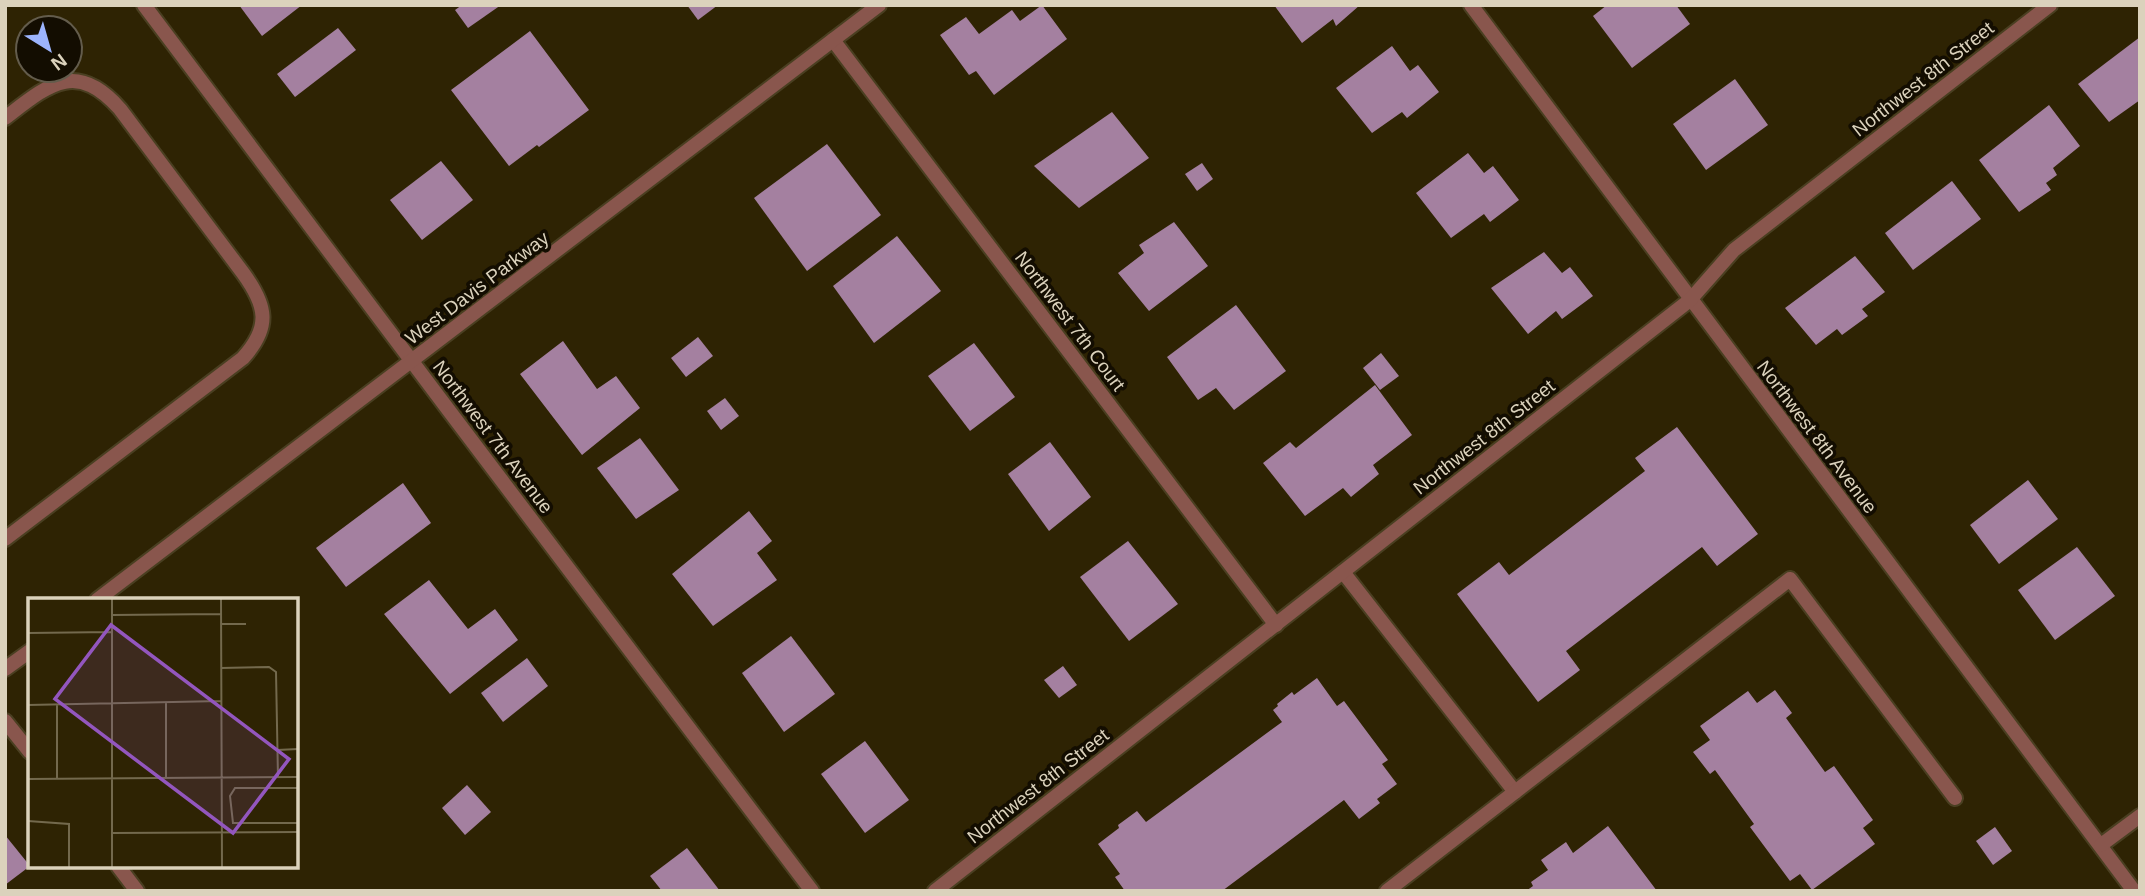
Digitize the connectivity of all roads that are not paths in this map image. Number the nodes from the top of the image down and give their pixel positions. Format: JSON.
{"nodes":[{"id":1,"x":145,"y":5,"type":"edge"},
{"id":2,"x":879,"y":5,"type":"edge"},
{"id":3,"x":1471,"y":5,"type":"edge"},
{"id":4,"x":2050,"y":5,"type":"edge"},
{"id":5,"x":834,"y":40,"type":"junction"},
{"id":6,"x":5,"y":118,"type":"edge"},
{"id":7,"x":1690,"y":300,"type":"junction"},
{"id":8,"x":412,"y":362,"type":"junction"},
{"id":9,"x":5,"y":539,"type":"edge"},
{"id":10,"x":1343,"y":572,"type":"junction"},
{"id":11,"x":100,"y":598,"type":"edge"},
{"id":12,"x":1276,"y":625,"type":"junction"},
{"id":13,"x":28,"y":652,"type":"edge"},
{"id":14,"x":5,"y":669,"type":"edge"},
{"id":15,"x":5,"y":722,"type":"edge"},
{"id":16,"x":28,"y":750,"type":"edge"},
{"id":17,"x":1515,"y":792,"type":"junction"},
{"id":18,"x":1955,"y":798,"type":"dead end"},
{"id":19,"x":2140,"y":816,"type":"edge"},
{"id":20,"x":2101,"y":845,"type":"junction"},
{"id":21,"x":120,"y":868,"type":"edge"},
{"id":22,"x":137,"y":891,"type":"edge"},
{"id":23,"x":812,"y":891,"type":"edge"},
{"id":24,"x":935,"y":891,"type":"edge"},
{"id":25,"x":1387,"y":891,"type":"edge"},
{"id":26,"x":2134,"y":891,"type":"edge"}],
"edges":[{"from":1,"to":8,"type":"street","name":"Northwest 7th Avenue"},
{"from":2,"to":5,"type":"street","name":"West Davis Parkway"},
{"from":3,"to":7,"type":"street","name":"Northwest 8th Avenue"},
{"from":4,"to":7,"type":"street","name":"Northwest 8th Street"},
{"from":5,"to":8,"type":"street","name":"West Davis Parkway"},
{"from":5,"to":12,"type":"street","name":"Northwest 7th Court"},
{"from":6,"to":9,"type":"street"},
{"from":7,"to":10,"type":"street","name":"Northwest 8th Street"},
{"from":7,"to":20,"type":"street","name":"Northwest 8th Avenue"},
{"from":8,"to":11,"type":"street","name":"West Davis Parkway"},
{"from":8,"to":23,"type":"street","name":"Northwest 7th Avenue"},
{"from":10,"to":12,"type":"street","name":"Northwest 8th Street"},
{"from":10,"to":17,"type":"street"},
{"from":12,"to":24,"type":"street","name":"Northwest 8th Street"},
{"from":13,"to":14,"type":"street"},
{"from":15,"to":16,"type":"street"},
{"from":17,"to":18,"type":"street"},
{"from":17,"to":25,"type":"street"},
{"from":19,"to":20,"type":"street"},
{"from":20,"to":26,"type":"street","name":"Northwest 8th Avenue"},
{"from":21,"to":22,"type":"street"}]}
